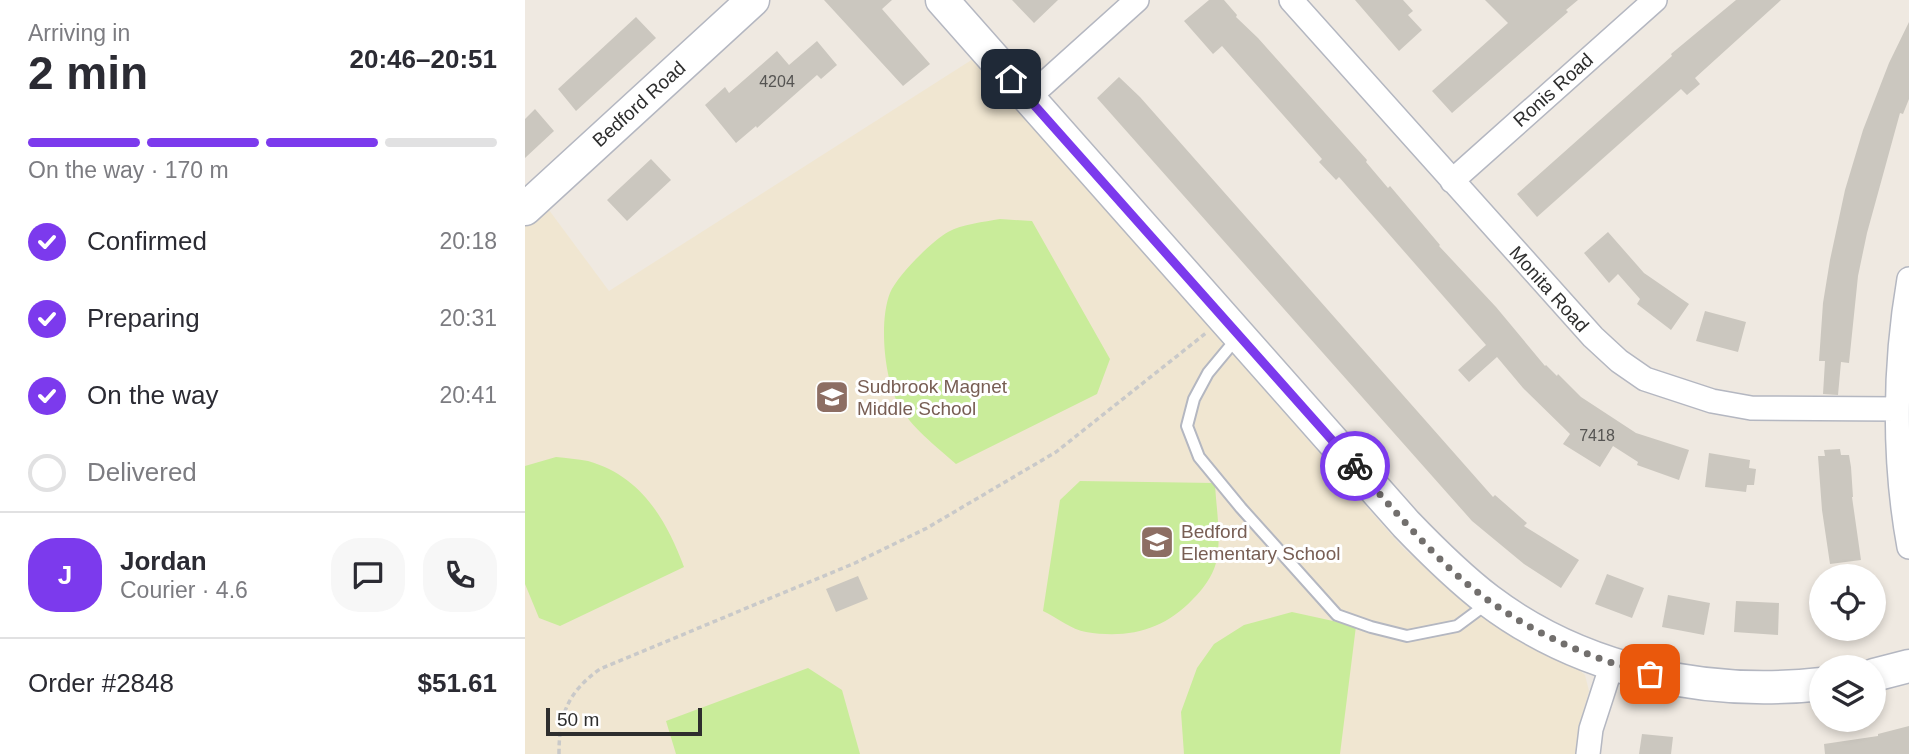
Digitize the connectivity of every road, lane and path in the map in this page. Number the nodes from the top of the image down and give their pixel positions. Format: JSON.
{"nodes":[{"id":1,"x":753,"y":0,"type":"edge"},
{"id":2,"x":942,"y":0,"type":"edge"},
{"id":3,"x":1137,"y":0,"type":"edge"},
{"id":4,"x":1291,"y":0,"type":"edge"},
{"id":5,"x":1655,"y":0,"type":"edge"},
{"id":6,"x":1028,"y":98,"type":"junction"},
{"id":7,"x":1452,"y":181,"type":"junction"},
{"id":8,"x":525,"y":209,"type":"edge"},
{"id":9,"x":1909,"y":279,"type":"edge"},
{"id":10,"x":1231,"y":327,"type":"junction"},
{"id":11,"x":1897,"y":409,"type":"junction"},
{"id":12,"x":1909,"y":547,"type":"edge"},
{"id":13,"x":1490,"y":601,"type":"junction"},
{"id":14,"x":1612,"y":664,"type":"junction"},
{"id":15,"x":1909,"y":666,"type":"edge"},
{"id":16,"x":1886,"y":672,"type":"edge"},
{"id":17,"x":1809,"y":685,"type":"edge"},
{"id":18,"x":559,"y":754,"type":"edge"},
{"id":19,"x":1588,"y":754,"type":"edge"}],
"edges":[{"from":1,"to":8,"type":"street","name":"Bedford Road"},
{"from":2,"to":6,"type":"street"},
{"from":3,"to":6,"type":"street"},
{"from":4,"to":7,"type":"street","name":"Monita Road"},
{"from":5,"to":7,"type":"street","name":"Ronis Road"},
{"from":6,"to":10,"type":"street"},
{"from":7,"to":11,"type":"street","name":"Monita Road"},
{"from":9,"to":11,"type":"street"},
{"from":10,"to":13,"type":"street"},
{"from":10,"to":13,"type":"lane"},
{"from":10,"to":18,"type":"path"},
{"from":11,"to":12,"type":"street"},
{"from":13,"to":14,"type":"street"},
{"from":14,"to":17,"type":"street"},
{"from":14,"to":19,"type":"street"},
{"from":15,"to":16,"type":"street"}]}
